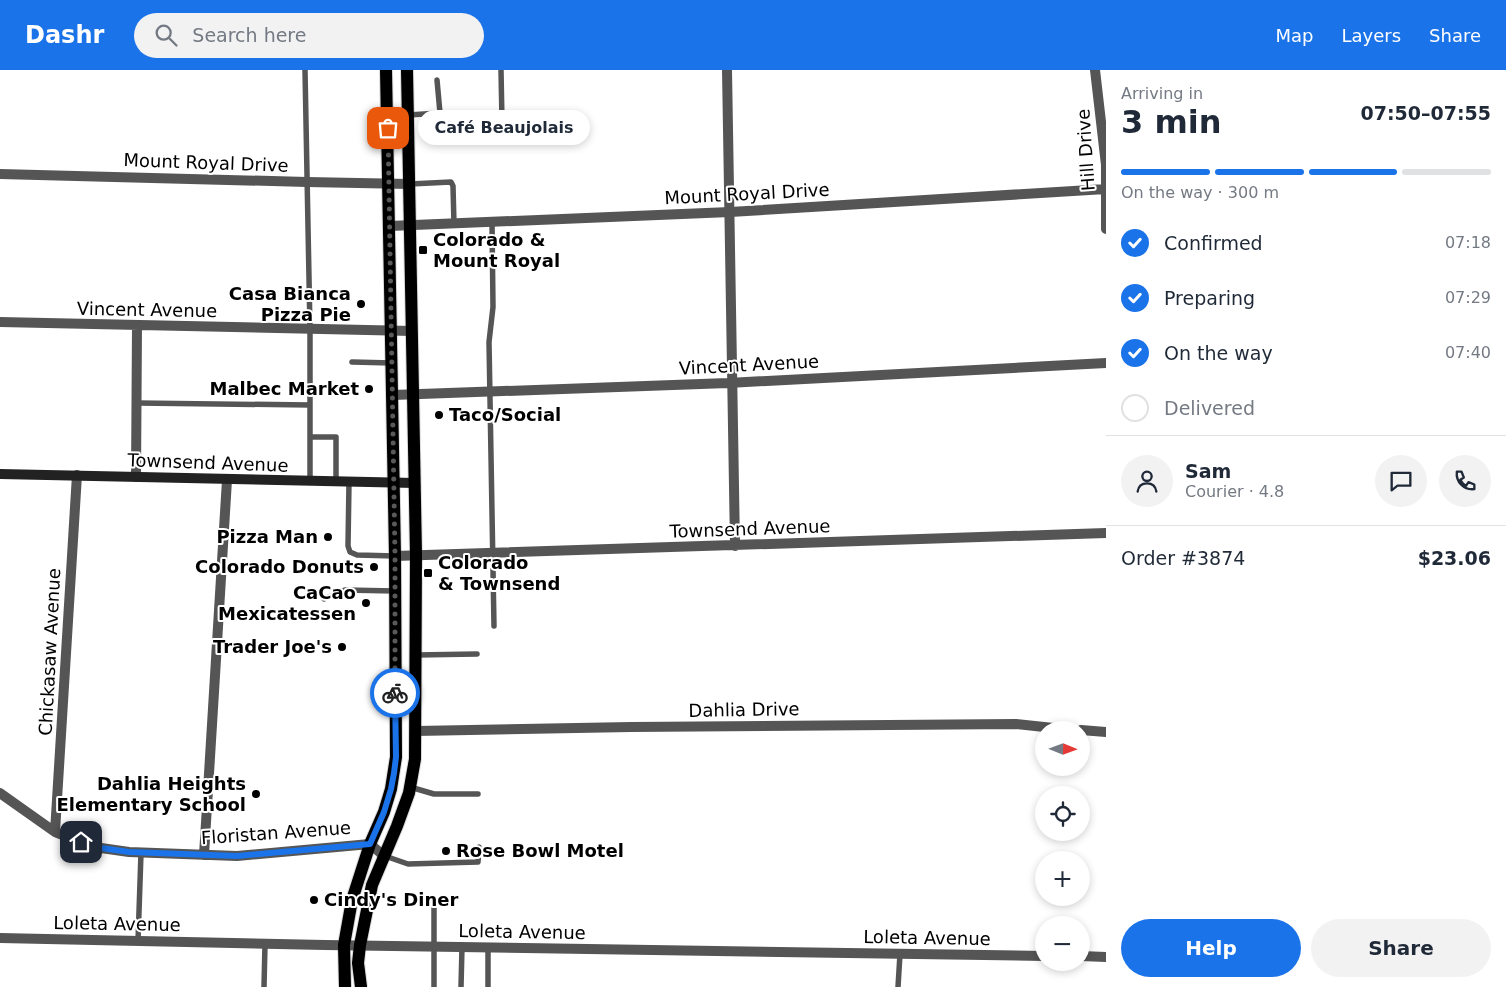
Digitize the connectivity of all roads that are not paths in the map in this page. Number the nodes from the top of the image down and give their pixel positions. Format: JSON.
{"nodes":[{"id":1,"x":305,"y":70,"type":"edge"},
{"id":2,"x":386,"y":70,"type":"edge"},
{"id":3,"x":407,"y":70,"type":"edge"},
{"id":4,"x":501,"y":70,"type":"edge"},
{"id":5,"x":727,"y":70,"type":"edge"},
{"id":6,"x":1095,"y":70,"type":"edge"},
{"id":7,"x":437,"y":80,"type":"dead end"},
{"id":8,"x":440,"y":113,"type":"junction"},
{"id":9,"x":408,"y":115,"type":"junction"},
{"id":10,"x":482,"y":121,"type":"dead end"},
{"id":11,"x":439,"y":125,"type":"dead end"},
{"id":12,"x":1106,"y":165,"type":"edge"},
{"id":13,"x":0,"y":174,"type":"edge"},
{"id":14,"x":307,"y":182,"type":"junction"},
{"id":15,"x":389,"y":184,"type":"junction"},
{"id":16,"x":410,"y":184,"type":"junction"},
{"id":17,"x":1106,"y":189,"type":"edge"},
{"id":18,"x":730,"y":212,"type":"junction"},
{"id":19,"x":492,"y":222,"type":"junction"},
{"id":20,"x":454,"y":224,"type":"junction"},
{"id":21,"x":390,"y":226,"type":"junction"},
{"id":22,"x":411,"y":226,"type":"junction"},
{"id":23,"x":1106,"y":229,"type":"edge"},
{"id":24,"x":0,"y":322,"type":"edge"},
{"id":25,"x":137,"y":326,"type":"junction"},
{"id":26,"x":310,"y":330,"type":"junction"},
{"id":27,"x":392,"y":331,"type":"junction"},
{"id":28,"x":412,"y":331,"type":"junction"},
{"id":29,"x":352,"y":362,"type":"dead end"},
{"id":30,"x":392,"y":362,"type":"junction"},
{"id":31,"x":1106,"y":363,"type":"edge"},
{"id":32,"x":733,"y":383,"type":"junction"},
{"id":33,"x":491,"y":391,"type":"junction"},
{"id":34,"x":414,"y":394,"type":"junction"},
{"id":35,"x":393,"y":395,"type":"junction"},
{"id":36,"x":137,"y":403,"type":"junction"},
{"id":37,"x":310,"y":405,"type":"junction"},
{"id":38,"x":310,"y":437,"type":"junction"},
{"id":39,"x":0,"y":474,"type":"edge"},
{"id":40,"x":77,"y":475,"type":"junction"},
{"id":41,"x":136,"y":477,"type":"junction"},
{"id":42,"x":227,"y":480,"type":"junction"},
{"id":43,"x":310,"y":481,"type":"junction"},
{"id":44,"x":336,"y":482,"type":"junction"},
{"id":45,"x":349,"y":483,"type":"junction"},
{"id":46,"x":415,"y":483,"type":"junction"},
{"id":47,"x":394,"y":484,"type":"junction"},
{"id":48,"x":1106,"y":533,"type":"edge"},
{"id":49,"x":735,"y":546,"type":"junction"},
{"id":50,"x":493,"y":553,"type":"junction"},
{"id":51,"x":416,"y":555,"type":"junction"},
{"id":52,"x":395,"y":556,"type":"junction"},
{"id":53,"x":395,"y":591,"type":"junction"},
{"id":54,"x":324,"y":599,"type":"dead end"},
{"id":55,"x":494,"y":626,"type":"dead end"},
{"id":56,"x":477,"y":654,"type":"dead end"},
{"id":57,"x":416,"y":655,"type":"junction"},
{"id":58,"x":1035,"y":726,"type":"edge"},
{"id":59,"x":395,"y":730,"type":"junction"},
{"id":60,"x":416,"y":731,"type":"junction"},
{"id":61,"x":1090,"y":731,"type":"edge"},
{"id":62,"x":1106,"y":732,"type":"edge"},
{"id":63,"x":410,"y":787,"type":"junction"},
{"id":64,"x":0,"y":793,"type":"edge"},
{"id":65,"x":478,"y":794,"type":"dead end"},
{"id":66,"x":55,"y":832,"type":"junction"},
{"id":67,"x":370,"y":844,"type":"junction"},
{"id":68,"x":479,"y":847,"type":"dead end"},
{"id":69,"x":142,"y":853,"type":"junction"},
{"id":70,"x":204,"y":855,"type":"junction"},
{"id":71,"x":384,"y":856,"type":"junction"},
{"id":72,"x":424,"y":901,"type":"dead end"},
{"id":73,"x":0,"y":938,"type":"edge"},
{"id":74,"x":138,"y":941,"type":"junction"},
{"id":75,"x":265,"y":944,"type":"junction"},
{"id":76,"x":344,"y":945,"type":"junction"},
{"id":77,"x":360,"y":945,"type":"junction"},
{"id":78,"x":434,"y":946,"type":"junction"},
{"id":79,"x":462,"y":947,"type":"junction"},
{"id":80,"x":488,"y":947,"type":"junction"},
{"id":81,"x":900,"y":954,"type":"junction"},
{"id":82,"x":1035,"y":956,"type":"edge"},
{"id":83,"x":1090,"y":956,"type":"edge"},
{"id":84,"x":1106,"y":957,"type":"edge"},
{"id":85,"x":264,"y":987,"type":"edge"},
{"id":86,"x":345,"y":987,"type":"edge"},
{"id":87,"x":361,"y":987,"type":"edge"},
{"id":88,"x":434,"y":987,"type":"edge"},
{"id":89,"x":461,"y":987,"type":"edge"},
{"id":90,"x":488,"y":987,"type":"edge"},
{"id":91,"x":898,"y":987,"type":"edge"}],
"edges":[{"from":1,"to":14,"type":"lane"},
{"from":2,"to":15,"type":"main road"},
{"from":3,"to":9,"type":"main road"},
{"from":4,"to":10,"type":"lane"},
{"from":5,"to":18,"type":"street"},
{"from":6,"to":12,"type":"street","name":"Hill Drive"},
{"from":7,"to":8,"type":"lane"},
{"from":8,"to":9,"type":"lane"},
{"from":8,"to":11,"type":"lane"},
{"from":9,"to":16,"type":"main road"},
{"from":12,"to":17,"type":"street","name":"Hill Drive"},
{"from":13,"to":14,"type":"street","name":"Mount Royal Drive"},
{"from":14,"to":15,"type":"street","name":"Mount Royal Drive"},
{"from":14,"to":26,"type":"lane"},
{"from":15,"to":16,"type":"street","name":"Mount Royal Drive"},
{"from":15,"to":21,"type":"main road"},
{"from":16,"to":20,"type":"lane"},
{"from":16,"to":22,"type":"main road"},
{"from":17,"to":18,"type":"street","name":"Mount Royal Drive"},
{"from":17,"to":23,"type":"street","name":"Hill Drive"},
{"from":18,"to":19,"type":"street","name":"Mount Royal Drive"},
{"from":18,"to":32,"type":"street"},
{"from":19,"to":20,"type":"street","name":"Mount Royal Drive"},
{"from":19,"to":33,"type":"lane"},
{"from":20,"to":22,"type":"street","name":"Mount Royal Drive"},
{"from":21,"to":22,"type":"street","name":"Mount Royal Drive"},
{"from":21,"to":27,"type":"main road"},
{"from":22,"to":28,"type":"main road"},
{"from":24,"to":25,"type":"street","name":"Vincent Avenue"},
{"from":25,"to":26,"type":"street","name":"Vincent Avenue"},
{"from":25,"to":36,"type":"street"},
{"from":26,"to":27,"type":"street","name":"Vincent Avenue"},
{"from":26,"to":37,"type":"lane"},
{"from":27,"to":28,"type":"street","name":"Vincent Avenue"},
{"from":27,"to":30,"type":"main road"},
{"from":28,"to":34,"type":"main road"},
{"from":29,"to":30,"type":"lane"},
{"from":30,"to":35,"type":"main road"},
{"from":31,"to":32,"type":"street","name":"Vincent Avenue"},
{"from":32,"to":33,"type":"street","name":"Vincent Avenue"},
{"from":32,"to":49,"type":"street"},
{"from":33,"to":34,"type":"street","name":"Vincent Avenue"},
{"from":33,"to":50,"type":"lane"},
{"from":34,"to":35,"type":"street","name":"Vincent Avenue"},
{"from":34,"to":46,"type":"main road"},
{"from":35,"to":47,"type":"main road"},
{"from":36,"to":37,"type":"lane"},
{"from":36,"to":41,"type":"street"},
{"from":37,"to":38,"type":"lane"},
{"from":38,"to":43,"type":"lane"},
{"from":38,"to":44,"type":"lane"},
{"from":39,"to":40,"type":"street","name":"Townsend Avenue"},
{"from":40,"to":41,"type":"street","name":"Townsend Avenue"},
{"from":40,"to":66,"type":"street","name":"Chickasaw Avenue"},
{"from":41,"to":42,"type":"street","name":"Townsend Avenue"},
{"from":42,"to":43,"type":"street","name":"Townsend Avenue"},
{"from":42,"to":70,"type":"street"},
{"from":43,"to":44,"type":"street","name":"Townsend Avenue"},
{"from":44,"to":45,"type":"street","name":"Townsend Avenue"},
{"from":45,"to":47,"type":"street","name":"Townsend Avenue"},
{"from":45,"to":52,"type":"lane"},
{"from":46,"to":47,"type":"street","name":"Townsend Avenue"},
{"from":46,"to":51,"type":"main road"},
{"from":47,"to":52,"type":"main road"},
{"from":48,"to":49,"type":"street","name":"Townsend Avenue"},
{"from":49,"to":50,"type":"street","name":"Townsend Avenue"},
{"from":50,"to":51,"type":"street","name":"Townsend Avenue"},
{"from":50,"to":55,"type":"lane"},
{"from":51,"to":52,"type":"street","name":"Townsend Avenue"},
{"from":51,"to":57,"type":"main road"},
{"from":52,"to":53,"type":"main road"},
{"from":53,"to":54,"type":"lane"},
{"from":53,"to":59,"type":"main road"},
{"from":56,"to":57,"type":"lane"},
{"from":57,"to":60,"type":"main road"},
{"from":58,"to":60,"type":"street","name":"Dahlia Drive"},
{"from":59,"to":60,"type":"main road"},
{"from":59,"to":67,"type":"main road"},
{"from":60,"to":63,"type":"main road"},
{"from":61,"to":62,"type":"street"},
{"from":63,"to":65,"type":"lane"},
{"from":63,"to":71,"type":"main road"},
{"from":64,"to":66,"type":"street","name":"Floristan Avenue"},
{"from":66,"to":69,"type":"street","name":"Floristan Avenue"},
{"from":67,"to":70,"type":"street","name":"Floristan Avenue"},
{"from":67,"to":71,"type":"street","name":"Floristan Avenue"},
{"from":67,"to":76,"type":"main road"},
{"from":68,"to":71,"type":"lane"},
{"from":69,"to":70,"type":"street","name":"Floristan Avenue"},
{"from":69,"to":74,"type":"lane"},
{"from":71,"to":77,"type":"main road"},
{"from":72,"to":78,"type":"lane"},
{"from":73,"to":74,"type":"street","name":"Loleta Avenue"},
{"from":74,"to":75,"type":"street","name":"Loleta Avenue"},
{"from":75,"to":76,"type":"street","name":"Loleta Avenue"},
{"from":75,"to":85,"type":"lane"},
{"from":76,"to":77,"type":"street","name":"Loleta Avenue"},
{"from":76,"to":86,"type":"main road"},
{"from":77,"to":78,"type":"street","name":"Loleta Avenue"},
{"from":77,"to":87,"type":"main road"},
{"from":78,"to":79,"type":"street","name":"Loleta Avenue"},
{"from":78,"to":88,"type":"lane"},
{"from":79,"to":80,"type":"street","name":"Loleta Avenue"},
{"from":79,"to":89,"type":"lane"},
{"from":80,"to":81,"type":"street","name":"Loleta Avenue"},
{"from":80,"to":90,"type":"lane"},
{"from":81,"to":82,"type":"street","name":"Loleta Avenue"},
{"from":81,"to":91,"type":"lane"},
{"from":83,"to":84,"type":"street"}]}
